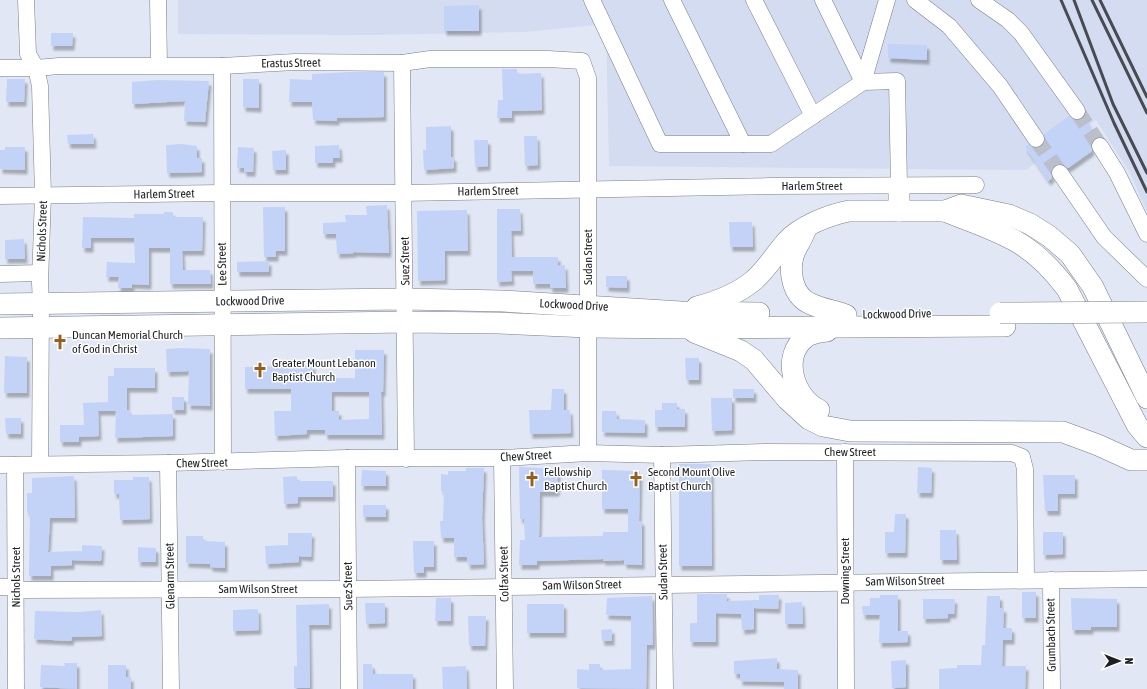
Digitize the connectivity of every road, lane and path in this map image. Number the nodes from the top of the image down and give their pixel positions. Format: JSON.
{"nodes":[{"id":1,"x":26,"y":0,"type":"edge"},
{"id":2,"x":158,"y":0,"type":"edge"},
{"id":3,"x":592,"y":0,"type":"edge"},
{"id":4,"x":672,"y":0,"type":"edge"},
{"id":5,"x":754,"y":0,"type":"edge"},
{"id":6,"x":823,"y":0,"type":"edge"},
{"id":7,"x":887,"y":0,"type":"edge"},
{"id":8,"x":915,"y":0,"type":"edge"},
{"id":9,"x":979,"y":0,"type":"edge"},
{"id":10,"x":582,"y":61,"type":"joint"},
{"id":11,"x":402,"y":63,"type":"junction"},
{"id":12,"x":159,"y":65,"type":"junction"},
{"id":13,"x":222,"y":66,"type":"junction"},
{"id":14,"x":0,"y":68,"type":"edge"},
{"id":15,"x":36,"y":68,"type":"junction"},
{"id":16,"x":863,"y":82,"type":"junction"},
{"id":17,"x":1077,"y":111,"type":"tunnel mouth"},
{"id":18,"x":813,"y":116,"type":"junction"},
{"id":19,"x":1036,"y":139,"type":"tunnel mouth"},
{"id":20,"x":743,"y":144,"type":"junction"},
{"id":21,"x":1100,"y":146,"type":"tunnel mouth"},
{"id":22,"x":1060,"y":173,"type":"tunnel mouth"},
{"id":23,"x":976,"y":185,"type":"dead end"},
{"id":24,"x":899,"y":186,"type":"junction"},
{"id":25,"x":587,"y":189,"type":"junction"},
{"id":26,"x":221,"y":193,"type":"junction"},
{"id":27,"x":403,"y":193,"type":"junction"},
{"id":28,"x":43,"y":195,"type":"junction"},
{"id":29,"x":0,"y":196,"type":"edge"},
{"id":30,"x":899,"y":211,"type":"junction"},
{"id":31,"x":946,"y":211,"type":"junction"},
{"id":32,"x":808,"y":227,"type":"junction"},
{"id":33,"x":1147,"y":234,"type":"edge"},
{"id":34,"x":0,"y":274,"type":"edge"},
{"id":35,"x":40,"y":274,"type":"junction"},
{"id":36,"x":1147,"y":279,"type":"edge"},
{"id":37,"x":405,"y":299,"type":"junction"},
{"id":38,"x":222,"y":301,"type":"junction"},
{"id":39,"x":0,"y":304,"type":"edge"},
{"id":40,"x":41,"y":304,"type":"junction"},
{"id":41,"x":589,"y":305,"type":"junction"},
{"id":42,"x":1147,"y":312,"type":"edge"},
{"id":43,"x":683,"y":320,"type":"junction"},
{"id":44,"x":847,"y":320,"type":"junction"},
{"id":45,"x":1002,"y":320,"type":"junction"},
{"id":46,"x":406,"y":322,"type":"junction"},
{"id":47,"x":222,"y":325,"type":"junction"},
{"id":48,"x":1147,"y":325,"type":"edge"},
{"id":49,"x":40,"y":327,"type":"junction"},
{"id":50,"x":588,"y":327,"type":"junction"},
{"id":51,"x":0,"y":328,"type":"edge"},
{"id":52,"x":1147,"y":398,"type":"edge"},
{"id":53,"x":1144,"y":427,"type":"edge"},
{"id":54,"x":845,"y":452,"type":"junction"},
{"id":55,"x":588,"y":453,"type":"junction"},
{"id":56,"x":1147,"y":454,"type":"edge"},
{"id":57,"x":662,"y":455,"type":"junction"},
{"id":58,"x":346,"y":458,"type":"junction"},
{"id":59,"x":502,"y":458,"type":"junction"},
{"id":60,"x":406,"y":459,"type":"junction"},
{"id":61,"x":1147,"y":460,"type":"edge"},
{"id":62,"x":223,"y":462,"type":"junction"},
{"id":63,"x":168,"y":463,"type":"junction"},
{"id":64,"x":40,"y":464,"type":"junction"},
{"id":65,"x":8,"y":465,"type":"edge"},
{"id":66,"x":1026,"y":579,"type":"junction"},
{"id":67,"x":1147,"y":579,"type":"edge"},
{"id":68,"x":1051,"y":580,"type":"junction"},
{"id":69,"x":845,"y":582,"type":"junction"},
{"id":70,"x":663,"y":584,"type":"junction"},
{"id":71,"x":0,"y":587,"type":"edge"},
{"id":72,"x":504,"y":587,"type":"junction"},
{"id":73,"x":16,"y":588,"type":"junction"},
{"id":74,"x":171,"y":589,"type":"junction"},
{"id":75,"x":348,"y":589,"type":"junction"},
{"id":76,"x":16,"y":689,"type":"edge"},
{"id":77,"x":171,"y":689,"type":"edge"},
{"id":78,"x":349,"y":689,"type":"edge"},
{"id":79,"x":505,"y":689,"type":"edge"},
{"id":80,"x":665,"y":689,"type":"edge"},
{"id":81,"x":846,"y":689,"type":"edge"},
{"id":82,"x":1052,"y":689,"type":"edge"}],
"edges":[{"from":1,"to":15,"type":"street","name":"Nichols Street"},
{"from":2,"to":12,"type":"street"},
{"from":3,"to":20,"type":"street"},
{"from":4,"to":20,"type":"street"},
{"from":5,"to":18,"type":"street"},
{"from":6,"to":16,"type":"street"},
{"from":7,"to":16,"type":"street"},
{"from":8,"to":19,"type":"street"},
{"from":9,"to":17,"type":"street"},
{"from":10,"to":11,"type":"street","name":"Erastus Street"},
{"from":10,"to":25,"type":"street","name":"Sudan Street"},
{"from":11,"to":13,"type":"street","name":"Erastus Street"},
{"from":11,"to":27,"type":"street","name":"Suez Street"},
{"from":12,"to":13,"type":"street","name":"Erastus Street"},
{"from":12,"to":15,"type":"street","name":"Erastus Street"},
{"from":13,"to":26,"type":"street","name":"Lee Street"},
{"from":14,"to":15,"type":"street","name":"Erastus Street"},
{"from":15,"to":28,"type":"street","name":"Nichols Street"},
{"from":16,"to":18,"type":"street"},
{"from":16,"to":24,"type":"street"},
{"from":18,"to":20,"type":"street"},
{"from":21,"to":33,"type":"street"},
{"from":22,"to":36,"type":"street"},
{"from":23,"to":24,"type":"street","name":"Harlem Street"},
{"from":24,"to":25,"type":"street","name":"Harlem Street"},
{"from":24,"to":30,"type":"main road"},
{"from":25,"to":27,"type":"street","name":"Harlem Street"},
{"from":25,"to":41,"type":"street","name":"Sudan Street"},
{"from":26,"to":27,"type":"street","name":"Harlem Street"},
{"from":26,"to":28,"type":"street","name":"Harlem Street"},
{"from":26,"to":38,"type":"street","name":"Lee Street"},
{"from":27,"to":37,"type":"street","name":"Suez Street"},
{"from":28,"to":29,"type":"street","name":"Harlem Street"},
{"from":28,"to":35,"type":"street","name":"Nichols Street"},
{"from":30,"to":31,"type":"main road"},
{"from":30,"to":32,"type":"main road"},
{"from":31,"to":52,"type":"main road"},
{"from":31,"to":53,"type":"main road"},
{"from":32,"to":43,"type":"main road"},
{"from":32,"to":44,"type":"main road"},
{"from":34,"to":35,"type":"street"},
{"from":35,"to":40,"type":"street","name":"Nichols Street"},
{"from":37,"to":38,"type":"main road","name":"Lockwood Drive"},
{"from":37,"to":41,"type":"main road","name":"Lockwood Drive"},
{"from":37,"to":46,"type":"street","name":"Suez Street"},
{"from":38,"to":40,"type":"main road","name":"Lockwood Drive"},
{"from":38,"to":47,"type":"street","name":"Lee Street"},
{"from":39,"to":40,"type":"main road","name":"Lockwood Drive"},
{"from":40,"to":49,"type":"street","name":"Nichols Street"},
{"from":41,"to":43,"type":"main road","name":"Lockwood Drive"},
{"from":41,"to":50,"type":"street","name":"Sudan Street"},
{"from":42,"to":45,"type":"main road","name":"Lockwood Drive","bridge":true},
{"from":43,"to":44,"type":"main road","name":"Lockwood Drive"},
{"from":43,"to":50,"type":"main road","name":"Lockwood Drive"},
{"from":43,"to":61,"type":"main road"},
{"from":44,"to":45,"type":"main road","name":"Lockwood Drive"},
{"from":44,"to":56,"type":"main road"},
{"from":45,"to":48,"type":"main road","name":"Lockwood Drive"},
{"from":46,"to":47,"type":"main road","name":"Lockwood Drive"},
{"from":46,"to":50,"type":"main road","name":"Lockwood Drive"},
{"from":46,"to":60,"type":"street","name":"Suez Street"},
{"from":47,"to":49,"type":"main road","name":"Lockwood Drive"},
{"from":47,"to":62,"type":"street","name":"Lee Street"},
{"from":49,"to":51,"type":"main road","name":"Lockwood Drive"},
{"from":49,"to":64,"type":"street","name":"Nichols Street"},
{"from":50,"to":55,"type":"street","name":"Sudan Street"},
{"from":54,"to":57,"type":"street","name":"Chew Street"},
{"from":54,"to":66,"type":"street","name":"Chew Street"},
{"from":54,"to":69,"type":"street","name":"Downing Street"},
{"from":55,"to":57,"type":"street","name":"Chew Street"},
{"from":55,"to":59,"type":"street","name":"Chew Street"},
{"from":57,"to":70,"type":"street","name":"Sudan Street"},
{"from":58,"to":60,"type":"street","name":"Chew Street"},
{"from":58,"to":62,"type":"street","name":"Chew Street"},
{"from":58,"to":75,"type":"street","name":"Suez Street"},
{"from":59,"to":60,"type":"street","name":"Chew Street"},
{"from":59,"to":72,"type":"street","name":"Colfax Street"},
{"from":62,"to":63,"type":"street","name":"Chew Street"},
{"from":63,"to":64,"type":"street","name":"Chew Street"},
{"from":63,"to":74,"type":"street","name":"Glenarm Street"},
{"from":64,"to":65,"type":"street","name":"Chew Street"},
{"from":65,"to":73,"type":"street","name":"Nichols Street"},
{"from":66,"to":68,"type":"street","name":"Sam Wilson Street"},
{"from":66,"to":69,"type":"street","name":"Sam Wilson Street"},
{"from":67,"to":68,"type":"street","name":"Sam Wilson Street"},
{"from":68,"to":82,"type":"street","name":"Grumbach Street"},
{"from":69,"to":70,"type":"street","name":"Sam Wilson Street"},
{"from":69,"to":81,"type":"street","name":"Downing Street"},
{"from":70,"to":72,"type":"street","name":"Sam Wilson Street"},
{"from":70,"to":80,"type":"street","name":"Sudan Street"},
{"from":71,"to":73,"type":"street","name":"Sam Wilson Street"},
{"from":72,"to":75,"type":"street","name":"Sam Wilson Street"},
{"from":72,"to":79,"type":"street","name":"Colfax Street"},
{"from":73,"to":74,"type":"street","name":"Sam Wilson Street"},
{"from":73,"to":76,"type":"street","name":"Nichols Street"},
{"from":74,"to":75,"type":"street","name":"Sam Wilson Street"},
{"from":74,"to":77,"type":"street","name":"Glenarm Street"},
{"from":75,"to":78,"type":"street","name":"Suez Street"}]}
